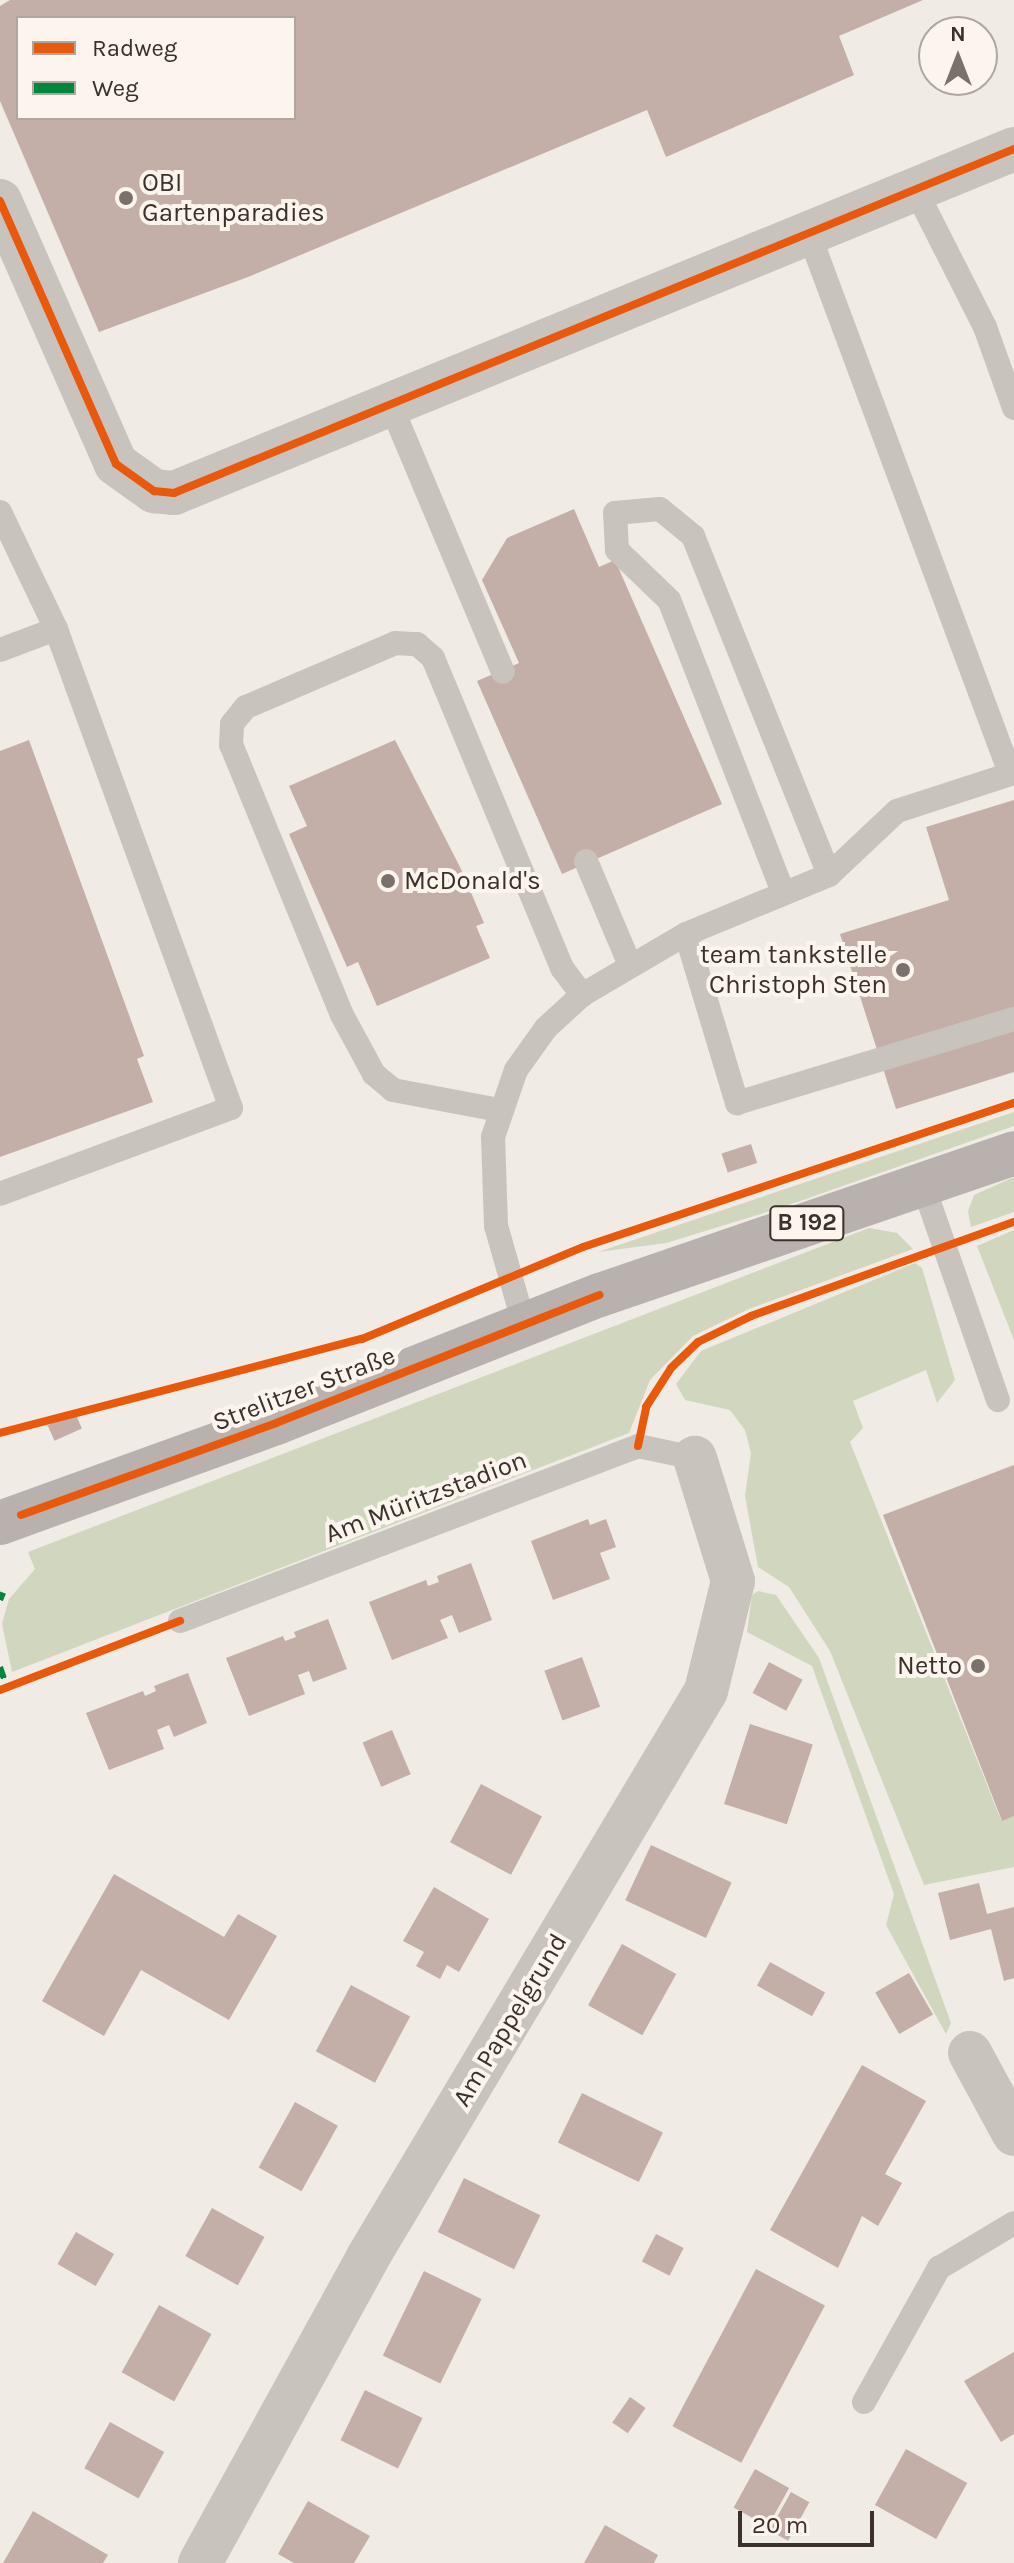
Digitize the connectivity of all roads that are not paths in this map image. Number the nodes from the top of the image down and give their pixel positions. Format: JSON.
{"nodes":[{"id":1,"x":1014,"y":149,"type":"edge"},
{"id":2,"x":915,"y":189,"type":"junction"},
{"id":3,"x":0,"y":201,"type":"edge"},
{"id":4,"x":809,"y":234,"type":"junction"},
{"id":5,"x":392,"y":408,"type":"junction"},
{"id":6,"x":1014,"y":408,"type":"edge"},
{"id":7,"x":0,"y":512,"type":"edge"},
{"id":8,"x":56,"y":629,"type":"junction"},
{"id":9,"x":0,"y":650,"type":"edge"},
{"id":10,"x":503,"y":672,"type":"dead end"},
{"id":11,"x":1012,"y":773,"type":"edge"},
{"id":12,"x":586,"y":861,"type":"dead end"},
{"id":13,"x":829,"y":875,"type":"junction"},
{"id":14,"x":783,"y":892,"type":"junction"},
{"id":15,"x":686,"y":934,"type":"junction"},
{"id":16,"x":630,"y":965,"type":"junction"},
{"id":17,"x":582,"y":995,"type":"junction"},
{"id":18,"x":1014,"y":1019,"type":"edge"},
{"id":19,"x":499,"y":1110,"type":"junction"},
{"id":20,"x":1014,"y":1153,"type":"edge"},
{"id":21,"x":922,"y":1182,"type":"junction"},
{"id":22,"x":0,"y":1194,"type":"edge"},
{"id":23,"x":524,"y":1324,"type":"junction"},
{"id":24,"x":998,"y":1400,"type":"dead end"},
{"id":25,"x":695,"y":1458,"type":"joint"},
{"id":26,"x":0,"y":1523,"type":"edge"},
{"id":27,"x":180,"y":1621,"type":"dead end"},
{"id":28,"x":970,"y":2053,"type":"dead end"},
{"id":29,"x":1014,"y":2134,"type":"edge"},
{"id":30,"x":1014,"y":2223,"type":"edge"},
{"id":31,"x":864,"y":2402,"type":"dead end"},
{"id":32,"x":200,"y":2563,"type":"edge"}],
"edges":[{"from":1,"to":2,"type":"street"},
{"from":2,"to":4,"type":"street"},
{"from":2,"to":6,"type":"lane"},
{"from":3,"to":5,"type":"street"},
{"from":4,"to":5,"type":"street"},
{"from":4,"to":11,"type":"lane"},
{"from":5,"to":10,"type":"lane"},
{"from":7,"to":8,"type":"lane"},
{"from":8,"to":9,"type":"lane"},
{"from":8,"to":22,"type":"lane"},
{"from":11,"to":13,"type":"lane"},
{"from":12,"to":16,"type":"lane"},
{"from":13,"to":14,"type":"lane"},
{"from":13,"to":14,"type":"lane"},
{"from":14,"to":15,"type":"lane"},
{"from":15,"to":16,"type":"lane"},
{"from":15,"to":18,"type":"lane"},
{"from":16,"to":17,"type":"lane"},
{"from":17,"to":19,"type":"lane"},
{"from":17,"to":19,"type":"lane"},
{"from":19,"to":23,"type":"lane"},
{"from":20,"to":21,"type":"main road","name":"Strelitzer Straße","number":"B 192"},
{"from":21,"to":23,"type":"main road","name":"Strelitzer Straße","number":"B 192"},
{"from":21,"to":24,"type":"lane"},
{"from":23,"to":26,"type":"main road","name":"Strelitzer Straße","number":"B 192"},
{"from":25,"to":27,"type":"lane","name":"Am Müritzstadion"},
{"from":25,"to":32,"type":"street","name":"Am Pappelgrund"},
{"from":28,"to":29,"type":"street"},
{"from":30,"to":31,"type":"lane"}]}
